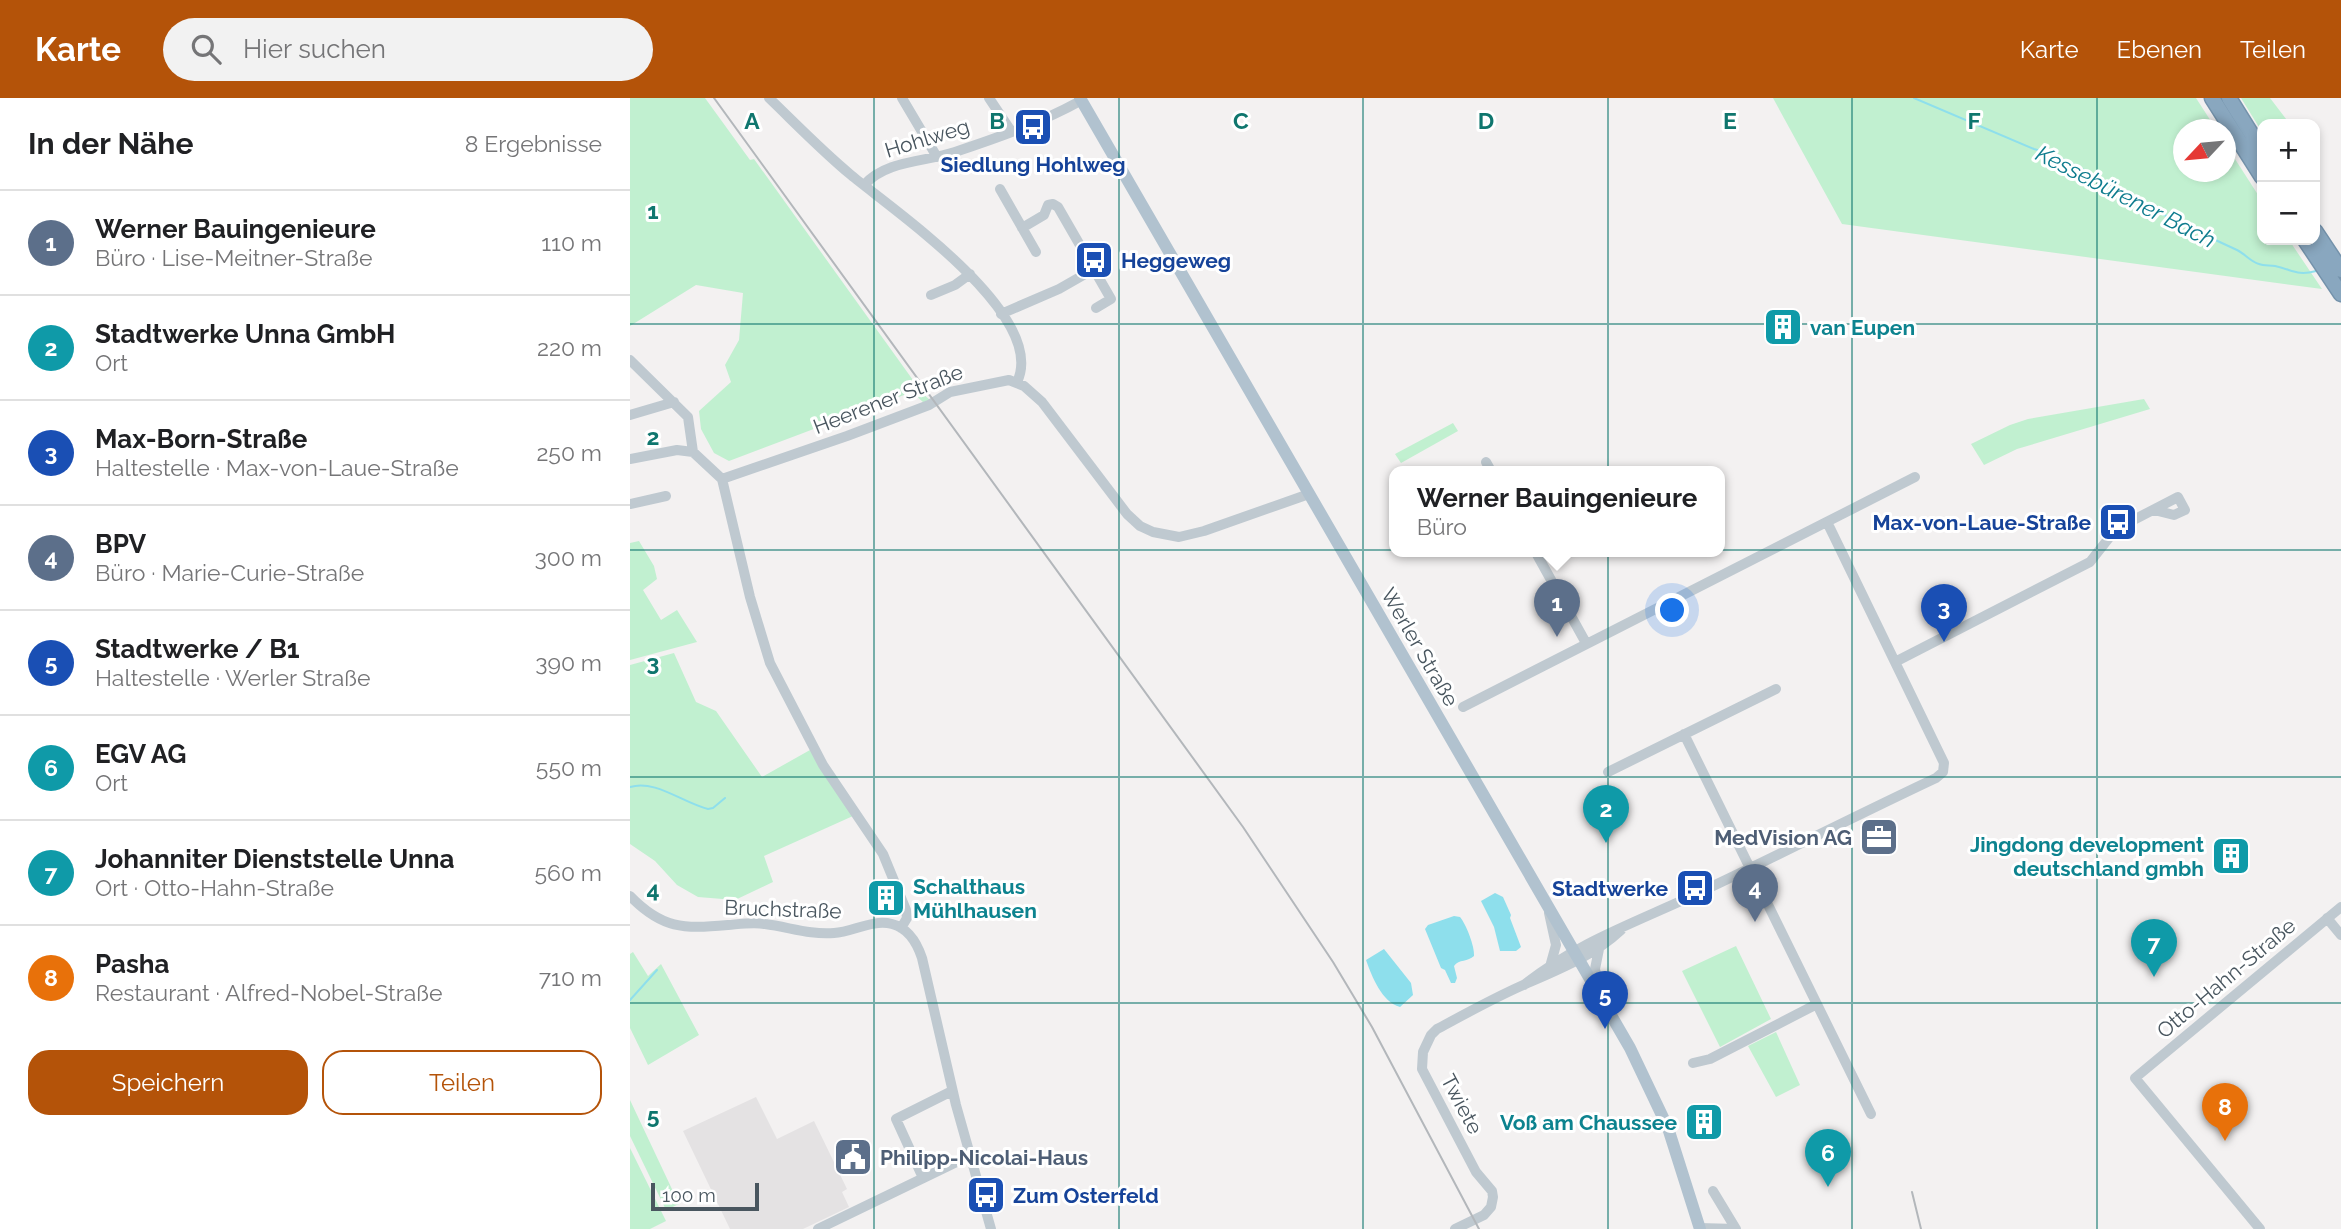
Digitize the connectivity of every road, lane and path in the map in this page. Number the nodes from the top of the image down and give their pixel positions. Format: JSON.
{"nodes":[{"id":1,"x":769,"y":98,"type":"edge"},
{"id":2,"x":902,"y":98,"type":"edge"},
{"id":3,"x":989,"y":98,"type":"edge"},
{"id":4,"x":2212,"y":98,"type":"edge"},
{"id":5,"x":2229,"y":98,"type":"edge"},
{"id":6,"x":1081,"y":99,"type":"edge"},
{"id":7,"x":1011,"y":131,"type":"junction"},
{"id":8,"x":2257,"y":143,"type":"edge"},
{"id":9,"x":937,"y":157,"type":"junction"},
{"id":10,"x":2257,"y":168,"type":"edge"},
{"id":11,"x":864,"y":185,"type":"junction"},
{"id":12,"x":1000,"y":189,"type":"dead end"},
{"id":13,"x":1022,"y":228,"type":"junction"},
{"id":14,"x":2320,"y":238,"type":"edge"},
{"id":15,"x":2308,"y":245,"type":"edge"},
{"id":16,"x":1035,"y":252,"type":"dead end"},
{"id":17,"x":1094,"y":269,"type":"junction"},
{"id":18,"x":2341,"y":270,"type":"edge"},
{"id":19,"x":970,"y":274,"type":"junction"},
{"id":20,"x":2341,"y":294,"type":"edge"},
{"id":21,"x":931,"y":295,"type":"dead end"},
{"id":22,"x":1097,"y":309,"type":"dead end"},
{"id":23,"x":1001,"y":314,"type":"junction"},
{"id":24,"x":630,"y":360,"type":"edge"},
{"id":25,"x":1017,"y":382,"type":"junction"},
{"id":26,"x":674,"y":401,"type":"junction"},
{"id":27,"x":630,"y":415,"type":"edge"},
{"id":28,"x":693,"y":452,"type":"junction"},
{"id":29,"x":630,"y":459,"type":"edge"},
{"id":30,"x":1915,"y":477,"type":"dead end"},
{"id":31,"x":722,"y":479,"type":"junction"},
{"id":32,"x":1309,"y":494,"type":"junction"},
{"id":33,"x":666,"y":496,"type":"dead end"},
{"id":34,"x":630,"y":504,"type":"edge"},
{"id":35,"x":2154,"y":510,"type":"dead end"},
{"id":36,"x":1828,"y":522,"type":"junction"},
{"id":37,"x":1538,"y":557,"type":"edge"},
{"id":38,"x":1586,"y":643,"type":"junction"},
{"id":39,"x":1895,"y":662,"type":"junction"},
{"id":40,"x":1776,"y":689,"type":"dead end"},
{"id":41,"x":1463,"y":707,"type":"dead end"},
{"id":42,"x":1684,"y":734,"type":"junction"},
{"id":43,"x":1608,"y":772,"type":"dead end"},
{"id":44,"x":1751,"y":867,"type":"junction"},
{"id":45,"x":630,"y":896,"type":"edge"},
{"id":46,"x":2341,"y":907,"type":"edge"},
{"id":47,"x":1548,"y":909,"type":"junction"},
{"id":48,"x":2327,"y":918,"type":"junction"},
{"id":49,"x":1624,"y":927,"type":"junction"},
{"id":50,"x":901,"y":928,"type":"junction"},
{"id":51,"x":2341,"y":935,"type":"edge"},
{"id":52,"x":1599,"y":949,"type":"junction"},
{"id":53,"x":1576,"y":955,"type":"junction"},
{"id":54,"x":1551,"y":963,"type":"junction"},
{"id":55,"x":1524,"y":985,"type":"junction"},
{"id":56,"x":1600,"y":997,"type":"junction"},
{"id":57,"x":1817,"y":1004,"type":"junction"},
{"id":58,"x":1693,"y":1063,"type":"dead end"},
{"id":59,"x":952,"y":1091,"type":"junction"},
{"id":60,"x":1871,"y":1114,"type":"dead end"},
{"id":61,"x":969,"y":1156,"type":"junction"},
{"id":62,"x":923,"y":1178,"type":"junction"},
{"id":63,"x":1713,"y":1191,"type":"dead end"},
{"id":64,"x":1700,"y":1228,"type":"edge"},
{"id":65,"x":818,"y":1229,"type":"edge"},
{"id":66,"x":991,"y":1229,"type":"edge"},
{"id":67,"x":1455,"y":1229,"type":"edge"},
{"id":68,"x":1736,"y":1229,"type":"edge"},
{"id":69,"x":2260,"y":1229,"type":"edge"}],
"edges":[{"from":1,"to":11,"type":"street"},
{"from":2,"to":9,"type":"street"},
{"from":3,"to":7,"type":"street"},
{"from":4,"to":10,"type":"highway"},
{"from":5,"to":8,"type":"highway"},
{"from":6,"to":7,"type":"street","name":"Hohlweg"},
{"from":6,"to":32,"type":"main road","name":"Werler Straße"},
{"from":7,"to":9,"type":"street","name":"Hohlweg"},
{"from":9,"to":11,"type":"street","name":"Hohlweg"},
{"from":11,"to":19,"type":"street"},
{"from":12,"to":13,"type":"street"},
{"from":13,"to":16,"type":"street"},
{"from":13,"to":17,"type":"street"},
{"from":14,"to":18,"type":"highway"},
{"from":15,"to":20,"type":"highway"},
{"from":17,"to":22,"type":"street"},
{"from":17,"to":23,"type":"street"},
{"from":19,"to":21,"type":"street"},
{"from":19,"to":23,"type":"street"},
{"from":23,"to":25,"type":"street"},
{"from":24,"to":26,"type":"street"},
{"from":25,"to":31,"type":"street","name":"Heerener Straße"},
{"from":25,"to":32,"type":"street"},
{"from":26,"to":27,"type":"street"},
{"from":26,"to":28,"type":"street"},
{"from":28,"to":29,"type":"street"},
{"from":28,"to":31,"type":"street"},
{"from":30,"to":36,"type":"street"},
{"from":31,"to":50,"type":"street"},
{"from":32,"to":47,"type":"main road","name":"Werler Straße"},
{"from":33,"to":34,"type":"street"},
{"from":35,"to":39,"type":"street"},
{"from":36,"to":38,"type":"street"},
{"from":36,"to":39,"type":"street"},
{"from":37,"to":38,"type":"street"},
{"from":38,"to":41,"type":"street"},
{"from":39,"to":44,"type":"street"},
{"from":40,"to":42,"type":"street"},
{"from":42,"to":43,"type":"street"},
{"from":42,"to":44,"type":"street"},
{"from":44,"to":49,"type":"street"},
{"from":44,"to":57,"type":"street"},
{"from":45,"to":50,"type":"street","name":"Bruchstraße"},
{"from":46,"to":48,"type":"street","name":"Otto-Hahn-Straße"},
{"from":47,"to":53,"type":"main road","name":"Werler Straße"},
{"from":47,"to":54,"type":"street"},
{"from":48,"to":51,"type":"street"},
{"from":48,"to":69,"type":"street","name":"Otto-Hahn-Straße"},
{"from":49,"to":52,"type":"street"},
{"from":49,"to":53,"type":"street"},
{"from":50,"to":59,"type":"street"},
{"from":52,"to":53,"type":"street"},
{"from":52,"to":56,"type":"street"},
{"from":53,"to":54,"type":"street","name":"Twiete"},
{"from":53,"to":55,"type":"street","name":"Twiete"},
{"from":53,"to":56,"type":"main road","name":"Werler Straße"},
{"from":54,"to":55,"type":"street","name":"Twiete"},
{"from":55,"to":67,"type":"street","name":"Twiete"},
{"from":56,"to":64,"type":"main road","name":"Werler Straße"},
{"from":57,"to":58,"type":"street"},
{"from":57,"to":60,"type":"street"},
{"from":59,"to":61,"type":"street"},
{"from":59,"to":62,"type":"street"},
{"from":61,"to":62,"type":"street"},
{"from":61,"to":66,"type":"street"},
{"from":62,"to":65,"type":"street"},
{"from":63,"to":68,"type":"street","name":"Werler Straße"},
{"from":64,"to":68,"type":"street","name":"Werler Straße"}]}
